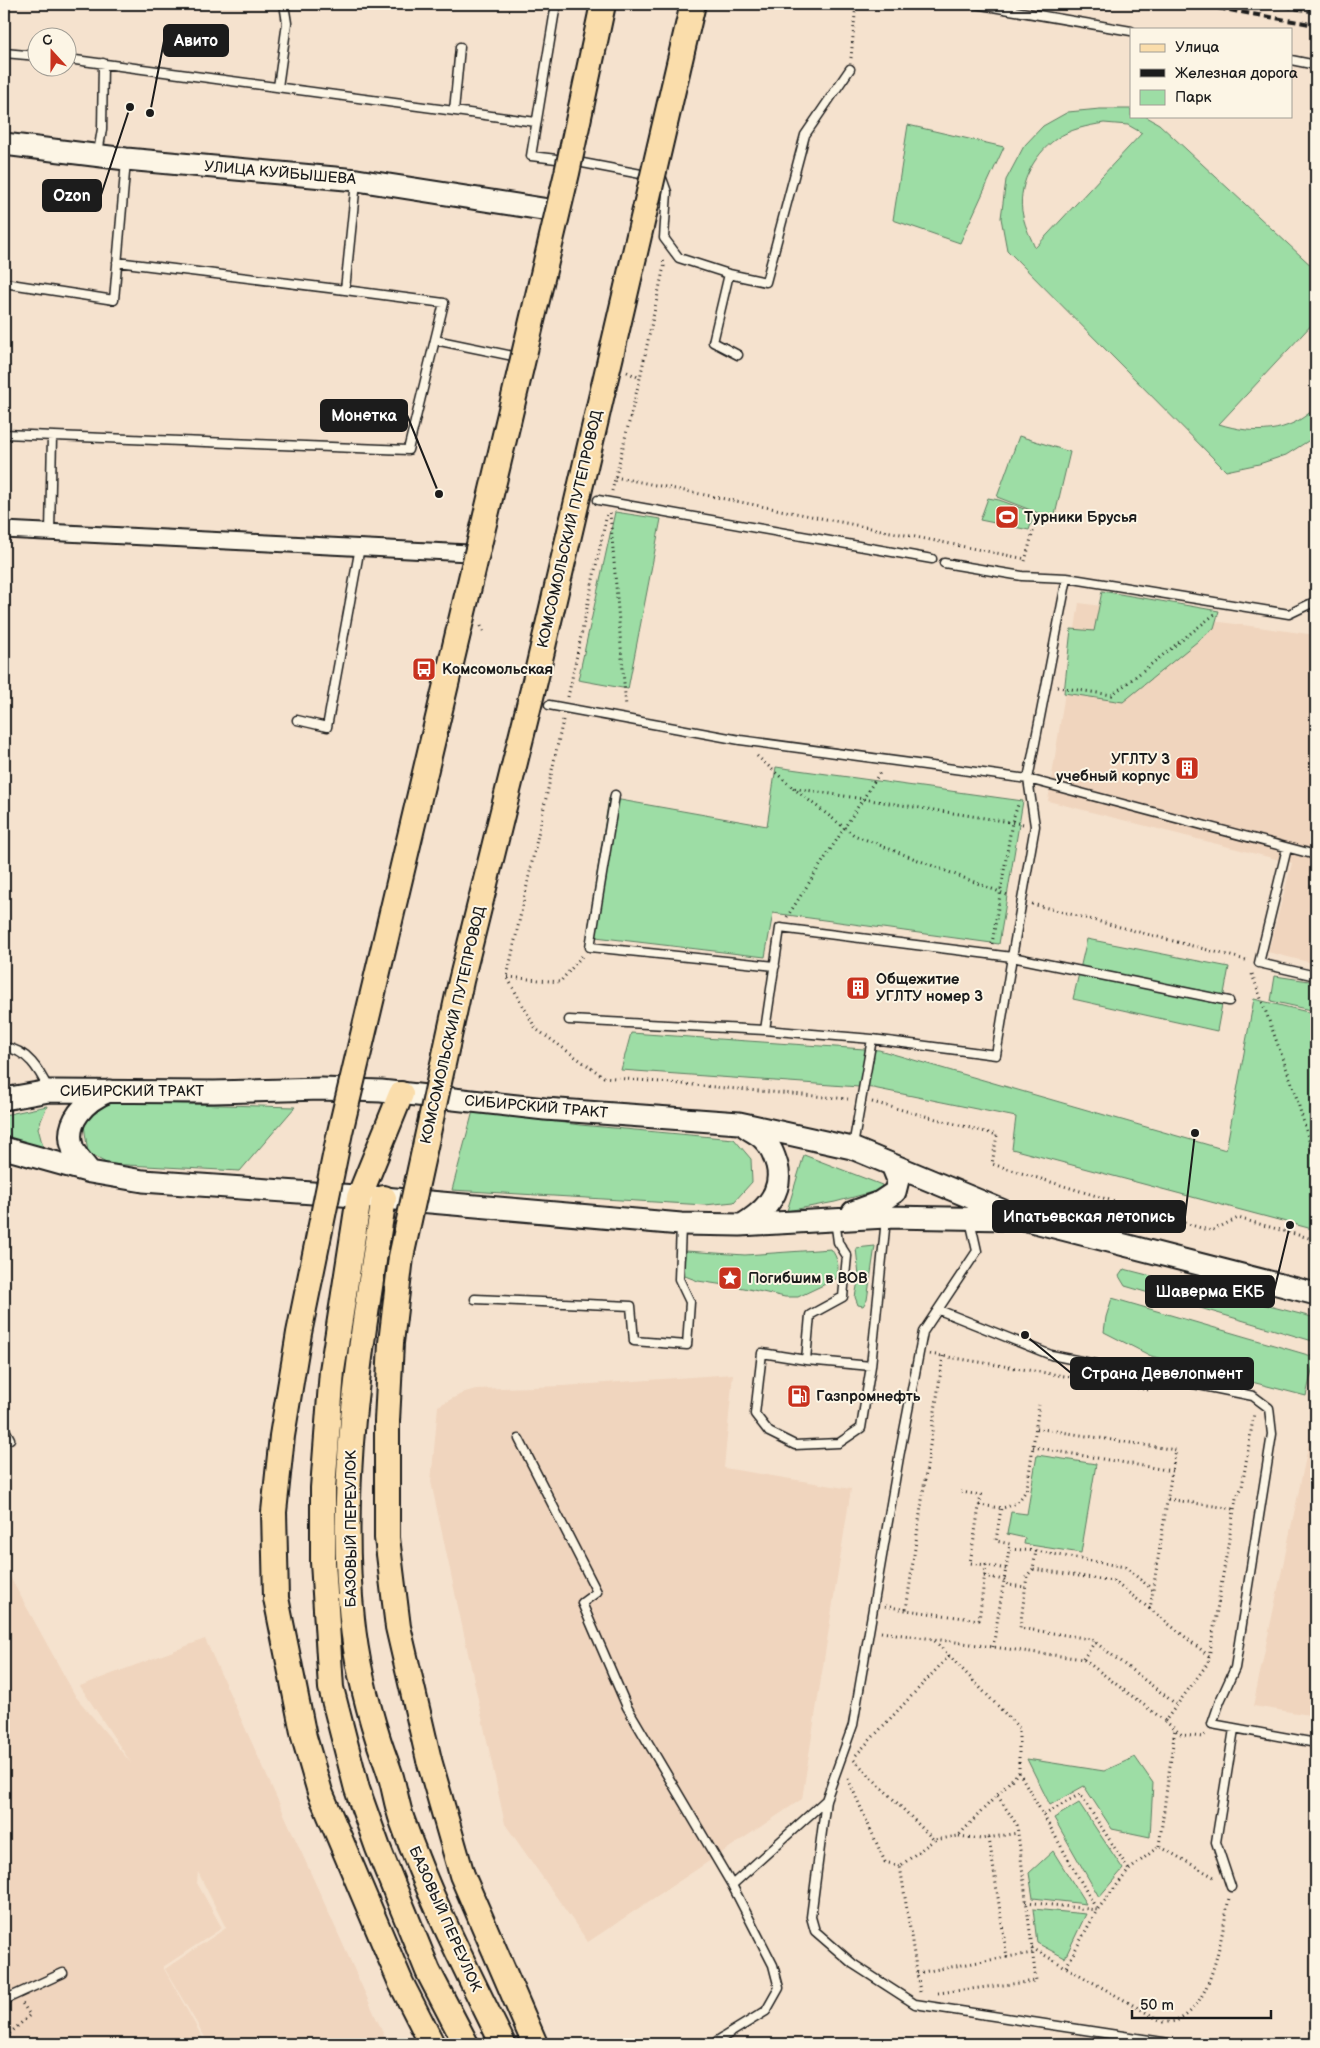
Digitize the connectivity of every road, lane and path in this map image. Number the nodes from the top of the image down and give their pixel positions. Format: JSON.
{"nodes":[{"id":1,"x":284,"y":4,"type":"edge"},
{"id":2,"x":556,"y":4,"type":"edge"},
{"id":3,"x":603,"y":4,"type":"edge"},
{"id":4,"x":693,"y":4,"type":"edge"},
{"id":5,"x":856,"y":4,"type":"edge"},
{"id":6,"x":975,"y":4,"type":"edge"},
{"id":7,"x":1130,"y":30,"type":"edge"},
{"id":8,"x":460,"y":47,"type":"dead end"},
{"id":9,"x":4,"y":53,"type":"edge"},
{"id":10,"x":28,"y":55,"type":"edge"},
{"id":11,"x":78,"y":60,"type":"edge"},
{"id":12,"x":1292,"y":60,"type":"edge"},
{"id":13,"x":103,"y":63,"type":"junction"},
{"id":14,"x":1316,"y":65,"type":"edge"},
{"id":15,"x":850,"y":69,"type":"joint"},
{"id":16,"x":278,"y":87,"type":"junction"},
{"id":17,"x":454,"y":111,"type":"junction"},
{"id":18,"x":536,"y":122,"type":"junction"},
{"id":19,"x":4,"y":144,"type":"edge"},
{"id":20,"x":98,"y":155,"type":"junction"},
{"id":21,"x":126,"y":159,"type":"junction"},
{"id":22,"x":565,"y":160,"type":"junction"},
{"id":23,"x":357,"y":180,"type":"junction"},
{"id":24,"x":555,"y":210,"type":"joint"},
{"id":25,"x":662,"y":257,"type":"dead end"},
{"id":26,"x":117,"y":262,"type":"junction"},
{"id":27,"x":729,"y":274,"type":"junction"},
{"id":28,"x":4,"y":283,"type":"edge"},
{"id":29,"x":345,"y":290,"type":"junction"},
{"id":30,"x":434,"y":340,"type":"junction"},
{"id":31,"x":738,"y":355,"type":"dead end"},
{"id":32,"x":518,"y":357,"type":"dead end"},
{"id":33,"x":4,"y":434,"type":"edge"},
{"id":34,"x":52,"y":437,"type":"junction"},
{"id":35,"x":616,"y":477,"type":"junction"},
{"id":36,"x":598,"y":500,"type":"dead end"},
{"id":37,"x":609,"y":503,"type":"junction"},
{"id":38,"x":1038,"y":513,"type":"dead end"},
{"id":39,"x":4,"y":530,"type":"edge"},
{"id":40,"x":50,"y":532,"type":"junction"},
{"id":41,"x":360,"y":547,"type":"junction"},
{"id":42,"x":469,"y":553,"type":"dead end"},
{"id":43,"x":932,"y":559,"type":"dead end"},
{"id":44,"x":1026,"y":559,"type":"junction"},
{"id":45,"x":944,"y":562,"type":"dead end"},
{"id":46,"x":1022,"y":576,"type":"junction"},
{"id":47,"x":1067,"y":578,"type":"junction"},
{"id":48,"x":1316,"y":601,"type":"edge"},
{"id":49,"x":1228,"y":604,"type":"junction"},
{"id":50,"x":1047,"y":685,"type":"junction"},
{"id":51,"x":549,"y":705,"type":"dead end"},
{"id":52,"x":566,"y":709,"type":"junction"},
{"id":53,"x":297,"y":720,"type":"dead end"},
{"id":54,"x":627,"y":720,"type":"junction"},
{"id":55,"x":740,"y":740,"type":"junction"},
{"id":56,"x":888,"y":760,"type":"junction"},
{"id":57,"x":1028,"y":779,"type":"junction"},
{"id":58,"x":615,"y":794,"type":"dead end"},
{"id":59,"x":862,"y":799,"type":"junction"},
{"id":60,"x":1012,"y":822,"type":"junction"},
{"id":61,"x":1035,"y":826,"type":"junction"},
{"id":62,"x":1287,"y":848,"type":"junction"},
{"id":63,"x":1316,"y":855,"type":"edge"},
{"id":64,"x":780,"y":928,"type":"junction"},
{"id":65,"x":590,"y":947,"type":"junction"},
{"id":66,"x":991,"y":954,"type":"junction"},
{"id":67,"x":1012,"y":957,"type":"junction"},
{"id":68,"x":775,"y":966,"type":"junction"},
{"id":69,"x":1249,"y":967,"type":"dead end"},
{"id":70,"x":1316,"y":976,"type":"edge"},
{"id":71,"x":507,"y":977,"type":"junction"},
{"id":72,"x":1229,"y":1001,"type":"dead end"},
{"id":73,"x":569,"y":1020,"type":"dead end"},
{"id":74,"x":765,"y":1030,"type":"junction"},
{"id":75,"x":872,"y":1039,"type":"junction"},
{"id":76,"x":4,"y":1047,"type":"edge"},
{"id":77,"x":112,"y":1090,"type":"junction"},
{"id":78,"x":49,"y":1091,"type":"junction"},
{"id":79,"x":401,"y":1094,"type":"junction"},
{"id":80,"x":4,"y":1099,"type":"edge"},
{"id":81,"x":861,"y":1100,"type":"junction"},
{"id":82,"x":739,"y":1123,"type":"junction"},
{"id":83,"x":4,"y":1148,"type":"edge"},
{"id":84,"x":852,"y":1148,"type":"junction"},
{"id":85,"x":892,"y":1165,"type":"junction"},
{"id":86,"x":1316,"y":1165,"type":"edge"},
{"id":87,"x":90,"y":1172,"type":"junction"},
{"id":88,"x":359,"y":1196,"type":"junction"},
{"id":89,"x":384,"y":1198,"type":"junction"},
{"id":90,"x":886,"y":1217,"type":"junction"},
{"id":91,"x":970,"y":1218,"type":"junction"},
{"id":92,"x":834,"y":1219,"type":"junction"},
{"id":93,"x":1023,"y":1219,"type":"junction"},
{"id":94,"x":681,"y":1224,"type":"junction"},
{"id":95,"x":740,"y":1225,"type":"junction"},
{"id":96,"x":1316,"y":1240,"type":"edge"},
{"id":97,"x":1316,"y":1294,"type":"edge"},
{"id":98,"x":476,"y":1299,"type":"dead end"},
{"id":99,"x":939,"y":1310,"type":"junction"},
{"id":100,"x":919,"y":1352,"type":"junction"},
{"id":101,"x":943,"y":1356,"type":"junction"},
{"id":102,"x":806,"y":1360,"type":"junction"},
{"id":103,"x":871,"y":1366,"type":"junction"},
{"id":104,"x":1157,"y":1391,"type":"dead end"},
{"id":105,"x":1039,"y":1405,"type":"dead end"},
{"id":106,"x":1255,"y":1408,"type":"dead end"},
{"id":107,"x":4,"y":1428,"type":"edge"},
{"id":108,"x":1036,"y":1428,"type":"junction"},
{"id":109,"x":519,"y":1438,"type":"dead end"},
{"id":110,"x":10,"y":1439,"type":"dead end"},
{"id":111,"x":1033,"y":1447,"type":"junction"},
{"id":112,"x":1172,"y":1471,"type":"junction"},
{"id":113,"x":961,"y":1492,"type":"dead end"},
{"id":114,"x":1168,"y":1498,"type":"junction"},
{"id":115,"x":979,"y":1505,"type":"junction"},
{"id":116,"x":1001,"y":1508,"type":"junction"},
{"id":117,"x":1234,"y":1509,"type":"junction"},
{"id":118,"x":1010,"y":1549,"type":"junction"},
{"id":119,"x":1036,"y":1551,"type":"junction"},
{"id":120,"x":986,"y":1565,"type":"junction"},
{"id":121,"x":1033,"y":1568,"type":"junction"},
{"id":122,"x":1006,"y":1569,"type":"junction"},
{"id":123,"x":984,"y":1576,"type":"junction"},
{"id":124,"x":1004,"y":1580,"type":"junction"},
{"id":125,"x":1026,"y":1587,"type":"junction"},
{"id":126,"x":1153,"y":1590,"type":"junction"},
{"id":127,"x":874,"y":1604,"type":"junction"},
{"id":128,"x":1150,"y":1609,"type":"junction"},
{"id":129,"x":906,"y":1610,"type":"junction"},
{"id":130,"x":869,"y":1631,"type":"junction"},
{"id":131,"x":932,"y":1639,"type":"junction"},
{"id":132,"x":1095,"y":1642,"type":"junction"},
{"id":133,"x":993,"y":1647,"type":"junction"},
{"id":134,"x":949,"y":1656,"type":"junction"},
{"id":135,"x":1209,"y":1656,"type":"junction"},
{"id":136,"x":1083,"y":1659,"type":"junction"},
{"id":137,"x":1176,"y":1704,"type":"junction"},
{"id":138,"x":1164,"y":1721,"type":"junction"},
{"id":139,"x":1212,"y":1724,"type":"junction"},
{"id":140,"x":1175,"y":1729,"type":"junction"},
{"id":141,"x":1234,"y":1729,"type":"junction"},
{"id":142,"x":1316,"y":1743,"type":"edge"},
{"id":143,"x":853,"y":1759,"type":"junction"},
{"id":144,"x":851,"y":1766,"type":"dead end"},
{"id":145,"x":849,"y":1772,"type":"dead end"},
{"id":146,"x":1019,"y":1772,"type":"junction"},
{"id":147,"x":997,"y":1795,"type":"junction"},
{"id":148,"x":826,"y":1800,"type":"junction"},
{"id":149,"x":1044,"y":1815,"type":"junction"},
{"id":150,"x":1018,"y":1833,"type":"junction"},
{"id":151,"x":958,"y":1836,"type":"junction"},
{"id":152,"x":988,"y":1838,"type":"junction"},
{"id":153,"x":934,"y":1840,"type":"junction"},
{"id":154,"x":1159,"y":1846,"type":"junction"},
{"id":155,"x":900,"y":1866,"type":"junction"},
{"id":156,"x":1129,"y":1870,"type":"junction"},
{"id":157,"x":732,"y":1885,"type":"junction"},
{"id":158,"x":1231,"y":1886,"type":"junction"},
{"id":159,"x":1026,"y":1902,"type":"junction"},
{"id":160,"x":1097,"y":1910,"type":"junction"},
{"id":161,"x":1032,"y":1948,"type":"junction"},
{"id":162,"x":1033,"y":1953,"type":"junction"},
{"id":163,"x":1007,"y":1957,"type":"junction"},
{"id":164,"x":1066,"y":1967,"type":"junction"},
{"id":165,"x":62,"y":1973,"type":"dead end"},
{"id":166,"x":917,"y":1973,"type":"junction"},
{"id":167,"x":931,"y":1994,"type":"dead end"},
{"id":168,"x":921,"y":1995,"type":"dead end"},
{"id":169,"x":4,"y":2000,"type":"edge"},
{"id":170,"x":21,"y":2003,"type":"dead end"},
{"id":171,"x":1169,"y":2043,"type":"dead end"},
{"id":172,"x":17,"y":2044,"type":"edge"},
{"id":173,"x":432,"y":2044,"type":"edge"},
{"id":174,"x":466,"y":2044,"type":"edge"},
{"id":175,"x":503,"y":2044,"type":"edge"},
{"id":176,"x":535,"y":2044,"type":"edge"},
{"id":177,"x":719,"y":2044,"type":"edge"}],
"edges":[{"from":1,"to":16,"type":"lane"},
{"from":2,"to":18,"type":"lane"},
{"from":3,"to":173,"type":"main road","bridge":true},
{"from":4,"to":176,"type":"main road","name":"КОМСОМОЛЬСКИЙ ПУТЕПРОВОД","bridge":true},
{"from":5,"to":15,"type":"path"},
{"from":6,"to":7,"type":"lane"},
{"from":8,"to":17,"type":"lane"},
{"from":9,"to":10,"type":"lane"},
{"from":11,"to":13,"type":"lane"},
{"from":12,"to":14,"type":"lane"},
{"from":13,"to":16,"type":"lane"},
{"from":13,"to":20,"type":"lane"},
{"from":15,"to":27,"type":"lane"},
{"from":16,"to":17,"type":"lane"},
{"from":17,"to":18,"type":"lane"},
{"from":18,"to":22,"type":"lane"},
{"from":19,"to":20,"type":"main road","name":"УЛИЦА КУЙБЫШЕВА"},
{"from":20,"to":21,"type":"main road","name":"УЛИЦА КУЙБЫШЕВА"},
{"from":21,"to":23,"type":"main road","name":"УЛИЦА КУЙБЫШЕВА"},
{"from":21,"to":26,"type":"lane"},
{"from":22,"to":24,"type":"lane"},
{"from":22,"to":27,"type":"lane"},
{"from":23,"to":24,"type":"main road","name":"УЛИЦА КУЙБЫШЕВА"},
{"from":23,"to":29,"type":"lane"},
{"from":25,"to":35,"type":"path"},
{"from":26,"to":28,"type":"lane"},
{"from":26,"to":29,"type":"lane"},
{"from":27,"to":31,"type":"lane"},
{"from":29,"to":30,"type":"lane"},
{"from":30,"to":32,"type":"lane"},
{"from":30,"to":34,"type":"lane"},
{"from":33,"to":34,"type":"lane"},
{"from":34,"to":40,"type":"lane"},
{"from":35,"to":37,"type":"path"},
{"from":35,"to":44,"type":"path"},
{"from":36,"to":37,"type":"lane"},
{"from":37,"to":43,"type":"lane"},
{"from":37,"to":52,"type":"path"},
{"from":37,"to":54,"type":"path"},
{"from":38,"to":44,"type":"path"},
{"from":39,"to":40,"type":"street"},
{"from":40,"to":41,"type":"street"},
{"from":41,"to":42,"type":"street"},
{"from":41,"to":53,"type":"lane"},
{"from":44,"to":46,"type":"path"},
{"from":45,"to":46,"type":"lane"},
{"from":46,"to":47,"type":"lane"},
{"from":47,"to":49,"type":"lane"},
{"from":47,"to":50,"type":"lane"},
{"from":48,"to":49,"type":"lane"},
{"from":49,"to":50,"type":"path"},
{"from":50,"to":57,"type":"lane"},
{"from":51,"to":52,"type":"lane"},
{"from":52,"to":54,"type":"lane"},
{"from":52,"to":71,"type":"path"},
{"from":54,"to":55,"type":"lane"},
{"from":55,"to":56,"type":"lane"},
{"from":55,"to":59,"type":"path"},
{"from":56,"to":57,"type":"lane"},
{"from":56,"to":59,"type":"path"},
{"from":57,"to":60,"type":"path"},
{"from":57,"to":61,"type":"lane"},
{"from":57,"to":62,"type":"lane"},
{"from":58,"to":65,"type":"lane"},
{"from":59,"to":60,"type":"path"},
{"from":59,"to":64,"type":"path"},
{"from":60,"to":61,"type":"path"},
{"from":60,"to":66,"type":"path"},
{"from":61,"to":67,"type":"lane"},
{"from":62,"to":63,"type":"lane"},
{"from":62,"to":70,"type":"lane"},
{"from":64,"to":66,"type":"lane"},
{"from":64,"to":68,"type":"lane"},
{"from":65,"to":68,"type":"lane"},
{"from":65,"to":71,"type":"path"},
{"from":66,"to":67,"type":"lane"},
{"from":67,"to":72,"type":"lane"},
{"from":67,"to":75,"type":"lane"},
{"from":68,"to":74,"type":"lane"},
{"from":69,"to":86,"type":"path"},
{"from":71,"to":81,"type":"path"},
{"from":73,"to":74,"type":"lane"},
{"from":74,"to":75,"type":"lane"},
{"from":75,"to":81,"type":"lane"},
{"from":76,"to":78,"type":"lane"},
{"from":77,"to":78,"type":"main road","name":"СИБИРСКИЙ ТРАКТ"},
{"from":77,"to":79,"type":"main road","name":"СИБИРСКИЙ ТРАКТ"},
{"from":77,"to":87,"type":"main road"},
{"from":78,"to":80,"type":"main road","name":"СИБИРСКИЙ ТРАКТ"},
{"from":79,"to":82,"type":"main road","name":"СИБИРСКИЙ ТРАКТ"},
{"from":79,"to":88,"type":"main road"},
{"from":81,"to":84,"type":"lane"},
{"from":81,"to":96,"type":"path"},
{"from":82,"to":84,"type":"main road","name":"СИБИРСКИЙ ТРАКТ"},
{"from":82,"to":95,"type":"main road"},
{"from":83,"to":87,"type":"main road","name":"СИБИРСКИЙ ТРАКТ"},
{"from":84,"to":85,"type":"main road","name":"СИБИРСКИЙ ТРАКТ"},
{"from":85,"to":92,"type":"main road"},
{"from":85,"to":93,"type":"main road","name":"СИБИРСКИЙ ТРАКТ"},
{"from":87,"to":88,"type":"main road","name":"СИБИРСКИЙ ТРАКТ"},
{"from":88,"to":89,"type":"main road","name":"СИБИРСКИЙ ТРАКТ"},
{"from":88,"to":174,"type":"main road","name":"БАЗОВЫЙ ПЕРЕУЛОК"},
{"from":89,"to":94,"type":"main road","name":"СИБИРСКИЙ ТРАКТ"},
{"from":89,"to":175,"type":"main road","name":"БАЗОВЫЙ ПЕРЕУЛОК"},
{"from":90,"to":91,"type":"main road","name":"СИБИРСКИЙ ТРАКТ"},
{"from":90,"to":92,"type":"main road","name":"СИБИРСКИЙ ТРАКТ"},
{"from":90,"to":103,"type":"lane"},
{"from":91,"to":93,"type":"main road","name":"СИБИРСКИЙ ТРАКТ"},
{"from":91,"to":99,"type":"lane"},
{"from":92,"to":95,"type":"main road","name":"СИБИРСКИЙ ТРАКТ"},
{"from":92,"to":102,"type":"lane"},
{"from":93,"to":97,"type":"main road","name":"СИБИРСКИЙ ТРАКТ"},
{"from":94,"to":95,"type":"main road","name":"СИБИРСКИЙ ТРАКТ"},
{"from":94,"to":98,"type":"lane"},
{"from":99,"to":100,"type":"lane"},
{"from":99,"to":139,"type":"lane"},
{"from":100,"to":101,"type":"path"},
{"from":100,"to":127,"type":"lane"},
{"from":101,"to":104,"type":"path"},
{"from":101,"to":129,"type":"path"},
{"from":102,"to":103,"type":"lane"},
{"from":102,"to":103,"type":"lane"},
{"from":105,"to":108,"type":"path"},
{"from":106,"to":117,"type":"path"},
{"from":107,"to":110,"type":"lane"},
{"from":108,"to":111,"type":"path"},
{"from":108,"to":112,"type":"path"},
{"from":109,"to":157,"type":"lane"},
{"from":111,"to":112,"type":"path"},
{"from":111,"to":116,"type":"path"},
{"from":112,"to":114,"type":"path"},
{"from":113,"to":115,"type":"path"},
{"from":114,"to":117,"type":"path"},
{"from":114,"to":126,"type":"path"},
{"from":115,"to":116,"type":"path"},
{"from":115,"to":120,"type":"path"},
{"from":116,"to":118,"type":"path"},
{"from":117,"to":135,"type":"path"},
{"from":118,"to":119,"type":"path"},
{"from":118,"to":122,"type":"path"},
{"from":119,"to":121,"type":"path"},
{"from":119,"to":126,"type":"path"},
{"from":120,"to":122,"type":"path"},
{"from":120,"to":123,"type":"path"},
{"from":121,"to":125,"type":"path"},
{"from":121,"to":128,"type":"path"},
{"from":122,"to":124,"type":"path"},
{"from":123,"to":124,"type":"path"},
{"from":123,"to":129,"type":"path"},
{"from":124,"to":125,"type":"path"},
{"from":124,"to":133,"type":"path"},
{"from":125,"to":132,"type":"path"},
{"from":126,"to":128,"type":"path"},
{"from":127,"to":129,"type":"path"},
{"from":127,"to":130,"type":"lane"},
{"from":128,"to":135,"type":"path"},
{"from":130,"to":131,"type":"path"},
{"from":130,"to":148,"type":"lane"},
{"from":131,"to":133,"type":"path"},
{"from":131,"to":134,"type":"path"},
{"from":132,"to":136,"type":"path"},
{"from":132,"to":137,"type":"path"},
{"from":133,"to":136,"type":"path"},
{"from":134,"to":143,"type":"path"},
{"from":134,"to":146,"type":"path"},
{"from":135,"to":137,"type":"path"},
{"from":136,"to":138,"type":"path"},
{"from":137,"to":138,"type":"path"},
{"from":138,"to":140,"type":"path"},
{"from":139,"to":140,"type":"path"},
{"from":139,"to":141,"type":"lane"},
{"from":140,"to":154,"type":"path"},
{"from":141,"to":142,"type":"lane"},
{"from":141,"to":158,"type":"lane"},
{"from":143,"to":144,"type":"path"},
{"from":143,"to":153,"type":"path"},
{"from":145,"to":155,"type":"path"},
{"from":146,"to":147,"type":"path"},
{"from":146,"to":149,"type":"path"},
{"from":147,"to":150,"type":"path"},
{"from":147,"to":151,"type":"path"},
{"from":148,"to":157,"type":"lane"},
{"from":148,"to":171,"type":"lane"},
{"from":149,"to":156,"type":"path"},
{"from":149,"to":160,"type":"path"},
{"from":150,"to":152,"type":"path"},
{"from":150,"to":159,"type":"path"},
{"from":151,"to":152,"type":"path"},
{"from":151,"to":153,"type":"path"},
{"from":152,"to":163,"type":"path"},
{"from":153,"to":155,"type":"path"},
{"from":154,"to":156,"type":"path"},
{"from":154,"to":158,"type":"path"},
{"from":155,"to":166,"type":"path"},
{"from":156,"to":160,"type":"path"},
{"from":157,"to":177,"type":"lane"},
{"from":158,"to":164,"type":"path"},
{"from":159,"to":160,"type":"path"},
{"from":159,"to":161,"type":"path"},
{"from":160,"to":164,"type":"path"},
{"from":161,"to":162,"type":"path"},
{"from":161,"to":164,"type":"path"},
{"from":162,"to":163,"type":"path"},
{"from":162,"to":167,"type":"path"},
{"from":163,"to":166,"type":"path"},
{"from":165,"to":169,"type":"lane"},
{"from":166,"to":168,"type":"path"},
{"from":170,"to":172,"type":"path"}]}
